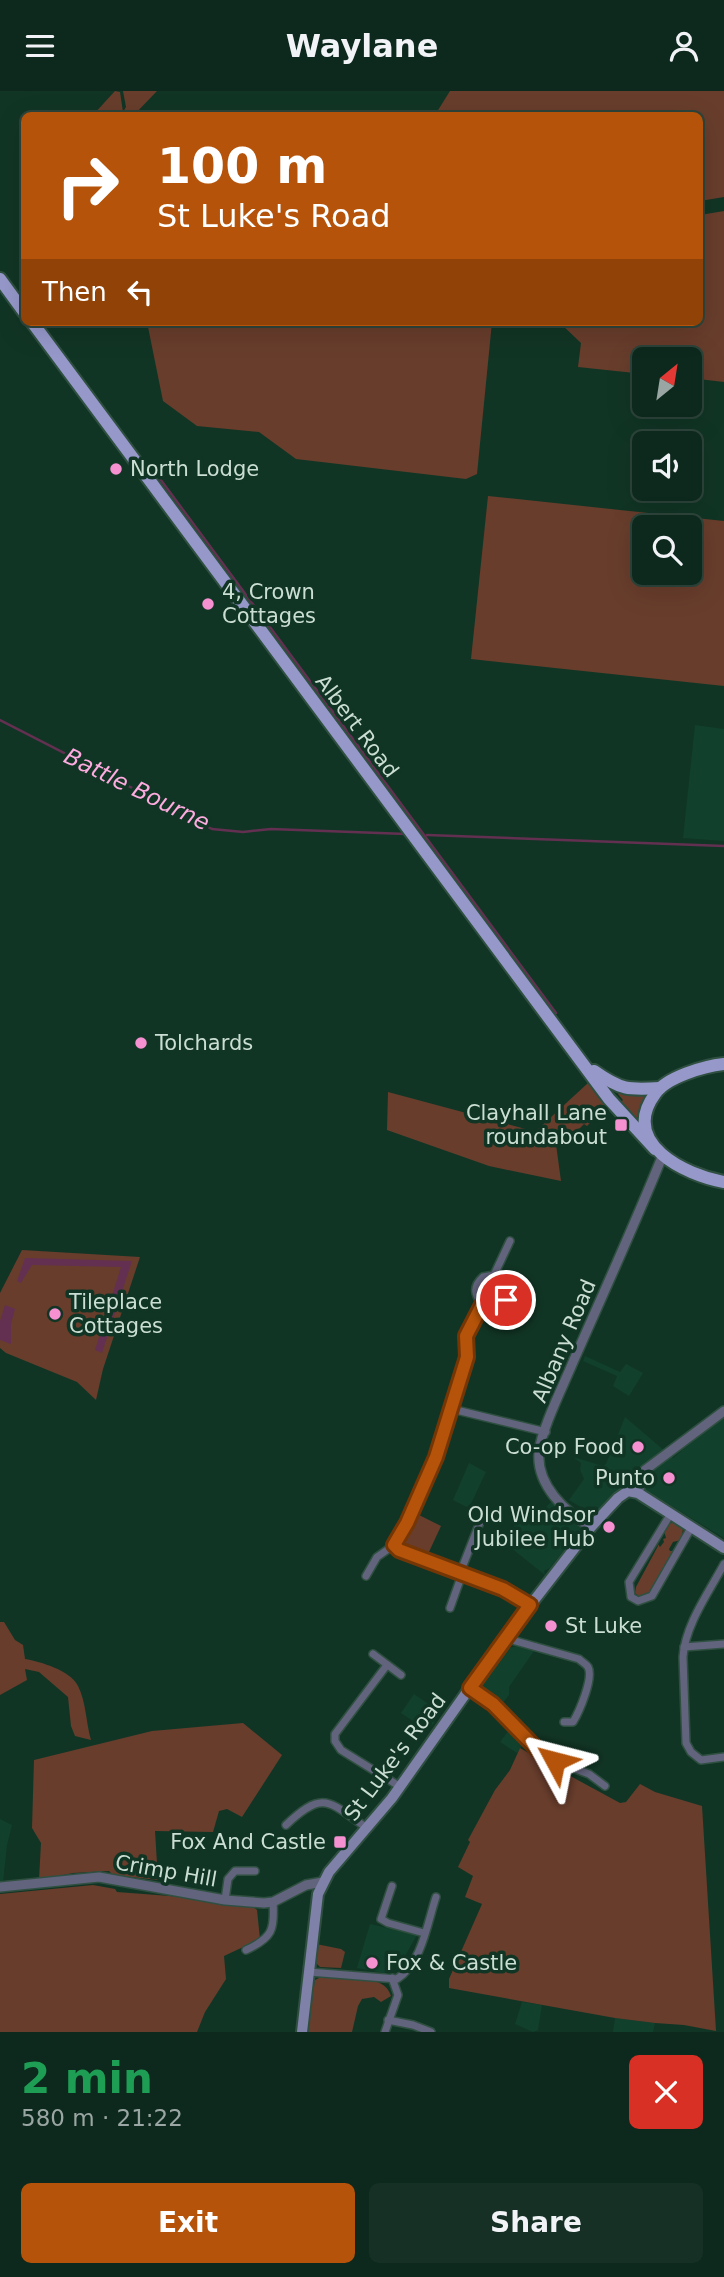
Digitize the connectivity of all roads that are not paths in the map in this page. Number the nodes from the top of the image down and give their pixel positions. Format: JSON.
{"nodes":[{"id":1,"x":0,"y":279,"type":"edge"},
{"id":2,"x":21,"y":308,"type":"edge"},
{"id":3,"x":35,"y":326,"type":"edge"},
{"id":4,"x":724,"y":1058,"type":"edge"},
{"id":5,"x":724,"y":1064,"type":"edge"},
{"id":6,"x":585,"y":1065,"type":"junction"},
{"id":7,"x":707,"y":1066,"type":"junction"},
{"id":8,"x":660,"y":1088,"type":"junction"},
{"id":9,"x":659,"y":1153,"type":"junction"},
{"id":10,"x":707,"y":1179,"type":"junction"},
{"id":11,"x":724,"y":1182,"type":"edge"},
{"id":12,"x":724,"y":1193,"type":"edge"},
{"id":13,"x":510,"y":1241,"type":"dead end"},
{"id":14,"x":494,"y":1275,"type":"junction"},
{"id":15,"x":482,"y":1305,"type":"junction"},
{"id":16,"x":452,"y":1409,"type":"junction"},
{"id":17,"x":724,"y":1411,"type":"edge"},
{"id":18,"x":545,"y":1432,"type":"junction"},
{"id":19,"x":633,"y":1492,"type":"junction"},
{"id":20,"x":670,"y":1515,"type":"junction"},
{"id":21,"x":482,"y":1517,"type":"dead end"},
{"id":22,"x":591,"y":1527,"type":"junction"},
{"id":23,"x":691,"y":1528,"type":"junction"},
{"id":24,"x":394,"y":1545,"type":"junction"},
{"id":25,"x":724,"y":1548,"type":"edge"},
{"id":26,"x":724,"y":1564,"type":"edge"},
{"id":27,"x":460,"y":1573,"type":"junction"},
{"id":28,"x":366,"y":1576,"type":"dead end"},
{"id":29,"x":530,"y":1605,"type":"junction"},
{"id":30,"x":450,"y":1608,"type":"dead end"},
{"id":31,"x":505,"y":1638,"type":"junction"},
{"id":32,"x":724,"y":1644,"type":"edge"},
{"id":33,"x":684,"y":1647,"type":"junction"},
{"id":34,"x":373,"y":1654,"type":"dead end"},
{"id":35,"x":387,"y":1665,"type":"junction"},
{"id":36,"x":401,"y":1675,"type":"dead end"},
{"id":37,"x":470,"y":1688,"type":"junction"},
{"id":38,"x":564,"y":1722,"type":"dead end"},
{"id":39,"x":724,"y":1757,"type":"edge"},
{"id":40,"x":399,"y":1786,"type":"junction"},
{"id":41,"x":605,"y":1786,"type":"dead end"},
{"id":42,"x":286,"y":1825,"type":"dead end"},
{"id":43,"x":367,"y":1828,"type":"junction"},
{"id":44,"x":255,"y":1871,"type":"dead end"},
{"id":45,"x":323,"y":1882,"type":"junction"},
{"id":46,"x":392,"y":1886,"type":"dead end"},
{"id":47,"x":0,"y":1887,"type":"edge"},
{"id":48,"x":436,"y":1897,"type":"dead end"},
{"id":49,"x":225,"y":1900,"type":"junction"},
{"id":50,"x":273,"y":1902,"type":"junction"},
{"id":51,"x":424,"y":1933,"type":"junction"},
{"id":52,"x":246,"y":1949,"type":"dead end"},
{"id":53,"x":309,"y":1972,"type":"junction"},
{"id":54,"x":391,"y":1978,"type":"junction"},
{"id":55,"x":388,"y":2020,"type":"junction"},
{"id":56,"x":302,"y":2032,"type":"edge"},
{"id":57,"x":386,"y":2032,"type":"edge"},
{"id":58,"x":431,"y":2032,"type":"edge"}],
"edges":[{"from":1,"to":2,"type":"main road"},
{"from":3,"to":6,"type":"main road","name":"Albert Road"},
{"from":4,"to":7,"type":"main road"},
{"from":5,"to":7,"type":"main road"},
{"from":6,"to":8,"type":"main road"},
{"from":6,"to":9,"type":"main road","name":"Albert Road"},
{"from":7,"to":8,"type":"main road"},
{"from":8,"to":9,"type":"main road"},
{"from":9,"to":10,"type":"main road","name":"Albert Road"},
{"from":9,"to":18,"type":"street","name":"Albany Road"},
{"from":10,"to":11,"type":"main road"},
{"from":10,"to":12,"type":"main road"},
{"from":13,"to":14,"type":"street"},
{"from":14,"to":15,"type":"street"},
{"from":14,"to":15,"type":"street"},
{"from":15,"to":16,"type":"street"},
{"from":16,"to":18,"type":"street"},
{"from":16,"to":24,"type":"street"},
{"from":17,"to":19,"type":"street","name":"St Luke's Road"},
{"from":18,"to":22,"type":"street","name":"Albany Road"},
{"from":19,"to":20,"type":"main road"},
{"from":19,"to":22,"type":"main road","name":"St Luke's Road"},
{"from":20,"to":23,"type":"main road"},
{"from":20,"to":23,"type":"street"},
{"from":21,"to":27,"type":"street"},
{"from":22,"to":29,"type":"main road","name":"St Luke's Road"},
{"from":23,"to":25,"type":"main road"},
{"from":24,"to":27,"type":"street"},
{"from":24,"to":28,"type":"street"},
{"from":26,"to":33,"type":"street"},
{"from":27,"to":29,"type":"street"},
{"from":27,"to":30,"type":"street"},
{"from":29,"to":31,"type":"main road","name":"St Luke's Road"},
{"from":31,"to":37,"type":"main road","name":"St Luke's Road"},
{"from":31,"to":38,"type":"street"},
{"from":32,"to":33,"type":"street"},
{"from":33,"to":39,"type":"street"},
{"from":34,"to":35,"type":"street"},
{"from":35,"to":36,"type":"street"},
{"from":35,"to":40,"type":"street"},
{"from":37,"to":40,"type":"main road","name":"St Luke's Road"},
{"from":37,"to":41,"type":"street"},
{"from":40,"to":43,"type":"main road","name":"St Luke's Road"},
{"from":42,"to":43,"type":"street"},
{"from":43,"to":45,"type":"main road","name":"St Luke's Road"},
{"from":44,"to":49,"type":"street"},
{"from":45,"to":50,"type":"street","name":"Crimp Hill"},
{"from":45,"to":53,"type":"main road"},
{"from":46,"to":51,"type":"street"},
{"from":47,"to":49,"type":"street","name":"Crimp Hill"},
{"from":48,"to":51,"type":"street"},
{"from":49,"to":50,"type":"street","name":"Crimp Hill"},
{"from":50,"to":52,"type":"street"},
{"from":51,"to":54,"type":"street"},
{"from":53,"to":54,"type":"street"},
{"from":53,"to":56,"type":"main road"},
{"from":54,"to":55,"type":"street"},
{"from":55,"to":57,"type":"street"},
{"from":55,"to":58,"type":"street"}]}
